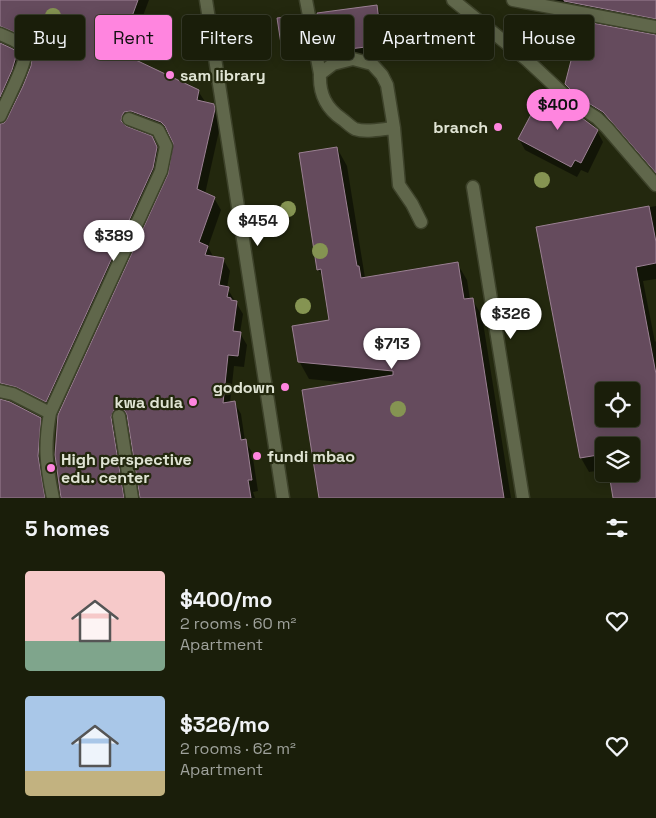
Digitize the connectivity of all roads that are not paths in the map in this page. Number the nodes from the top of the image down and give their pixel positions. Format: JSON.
{"nodes":[{"id":1,"x":206,"y":0,"type":"edge"},
{"id":2,"x":306,"y":0,"type":"edge"},
{"id":3,"x":453,"y":0,"type":"edge"},
{"id":4,"x":513,"y":0,"type":"edge"},
{"id":5,"x":656,"y":27,"type":"edge"},
{"id":6,"x":0,"y":34,"type":"edge"},
{"id":7,"x":320,"y":74,"type":"junction"},
{"id":8,"x":0,"y":116,"type":"edge"},
{"id":9,"x":129,"y":120,"type":"dead end"},
{"id":10,"x":394,"y":128,"type":"junction"},
{"id":11,"x":656,"y":185,"type":"edge"},
{"id":12,"x":473,"y":187,"type":"dead end"},
{"id":13,"x":421,"y":222,"type":"dead end"},
{"id":14,"x":0,"y":391,"type":"edge"},
{"id":15,"x":50,"y":413,"type":"junction"},
{"id":16,"x":119,"y":416,"type":"dead end"},
{"id":17,"x":53,"y":498,"type":"edge"},
{"id":18,"x":132,"y":498,"type":"edge"},
{"id":19,"x":283,"y":498,"type":"edge"},
{"id":20,"x":523,"y":498,"type":"edge"}],
"edges":[{"from":1,"to":19,"type":"street"},
{"from":2,"to":7,"type":"street"},
{"from":3,"to":11,"type":"street"},
{"from":4,"to":5,"type":"street"},
{"from":6,"to":8,"type":"street"},
{"from":7,"to":10,"type":"street"},
{"from":7,"to":10,"type":"street"},
{"from":9,"to":15,"type":"street"},
{"from":10,"to":13,"type":"street"},
{"from":12,"to":20,"type":"street"},
{"from":14,"to":15,"type":"street"},
{"from":15,"to":17,"type":"street"},
{"from":16,"to":18,"type":"street"}]}
